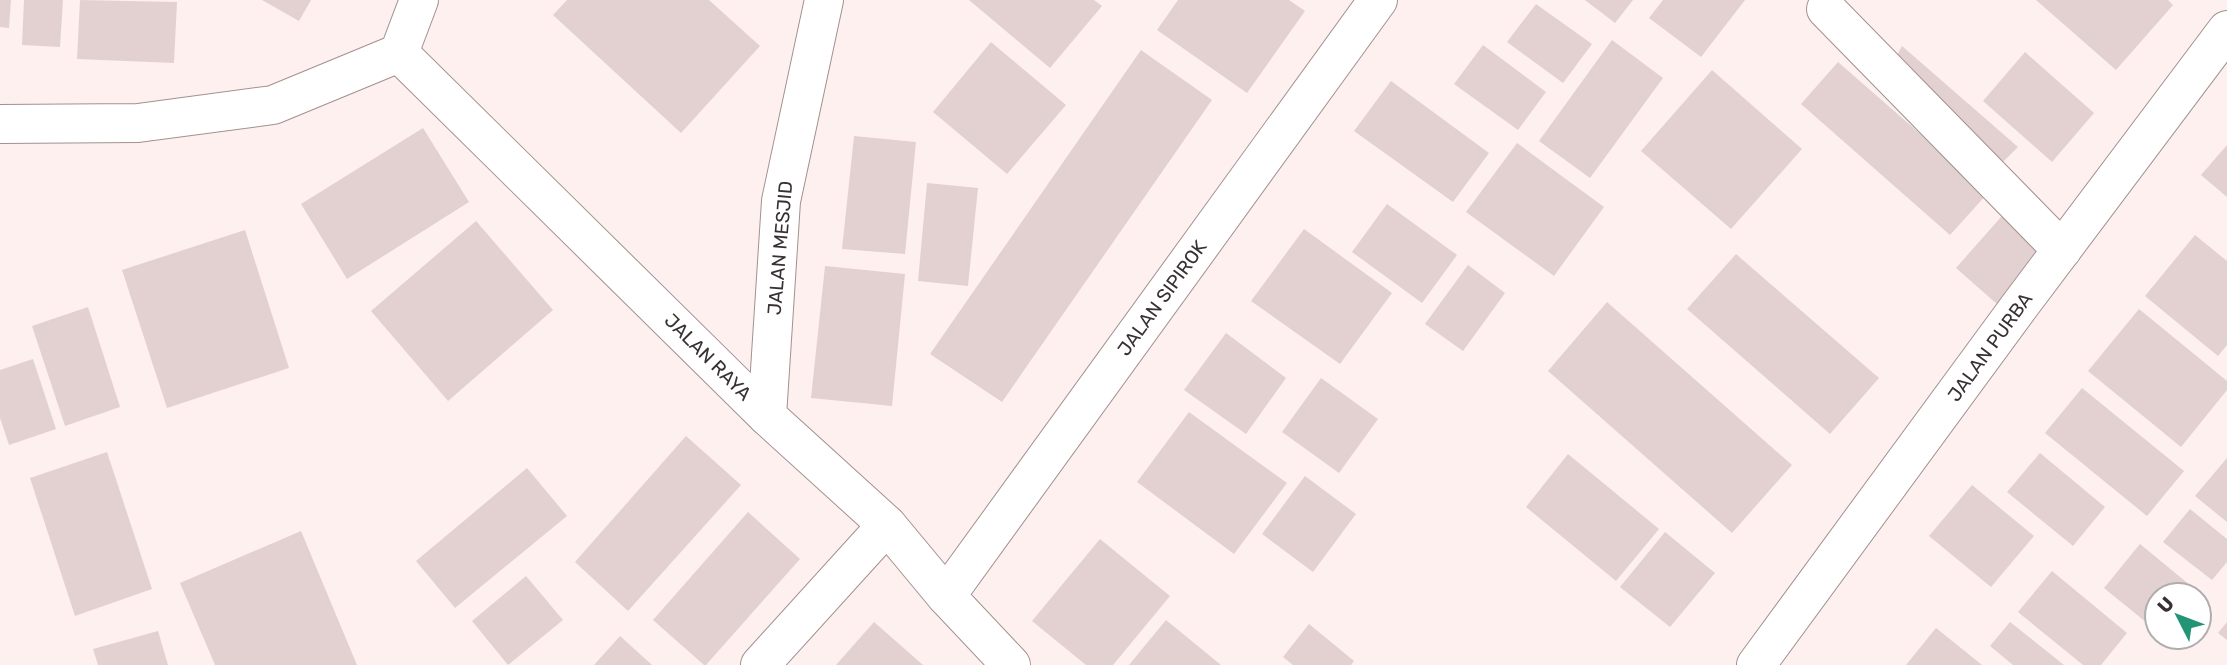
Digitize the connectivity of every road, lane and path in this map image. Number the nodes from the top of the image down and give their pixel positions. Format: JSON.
{"nodes":[{"id":1,"x":419,"y":0,"type":"edge"},
{"id":2,"x":824,"y":0,"type":"edge"},
{"id":3,"x":1378,"y":0,"type":"edge"},
{"id":4,"x":1826,"y":9,"type":"dead end"},
{"id":5,"x":2227,"y":30,"type":"edge"},
{"id":6,"x":399,"y":54,"type":"junction"},
{"id":7,"x":0,"y":124,"type":"edge"},
{"id":8,"x":2063,"y":250,"type":"junction"},
{"id":9,"x":767,"y":416,"type":"junction"},
{"id":10,"x":887,"y":525,"type":"junction"},
{"id":11,"x":946,"y":596,"type":"junction"},
{"id":12,"x":760,"y":665,"type":"edge"},
{"id":13,"x":1011,"y":665,"type":"edge"},
{"id":14,"x":1756,"y":665,"type":"edge"}],
"edges":[{"from":1,"to":6,"type":"street"},
{"from":2,"to":9,"type":"street","name":"JALAN MESJID"},
{"from":3,"to":11,"type":"street","name":"JALAN SIPIROK"},
{"from":4,"to":8,"type":"street"},
{"from":5,"to":8,"type":"street","name":"JALAN PURBA"},
{"from":6,"to":7,"type":"street"},
{"from":6,"to":9,"type":"street","name":"JALAN RAYA"},
{"from":8,"to":14,"type":"street","name":"JALAN PURBA"},
{"from":9,"to":10,"type":"street","name":"JALAN RAYA"},
{"from":10,"to":11,"type":"street","name":"JALAN RAYA"},
{"from":10,"to":12,"type":"street"},
{"from":11,"to":13,"type":"street","name":"JALAN RAYA"}]}
